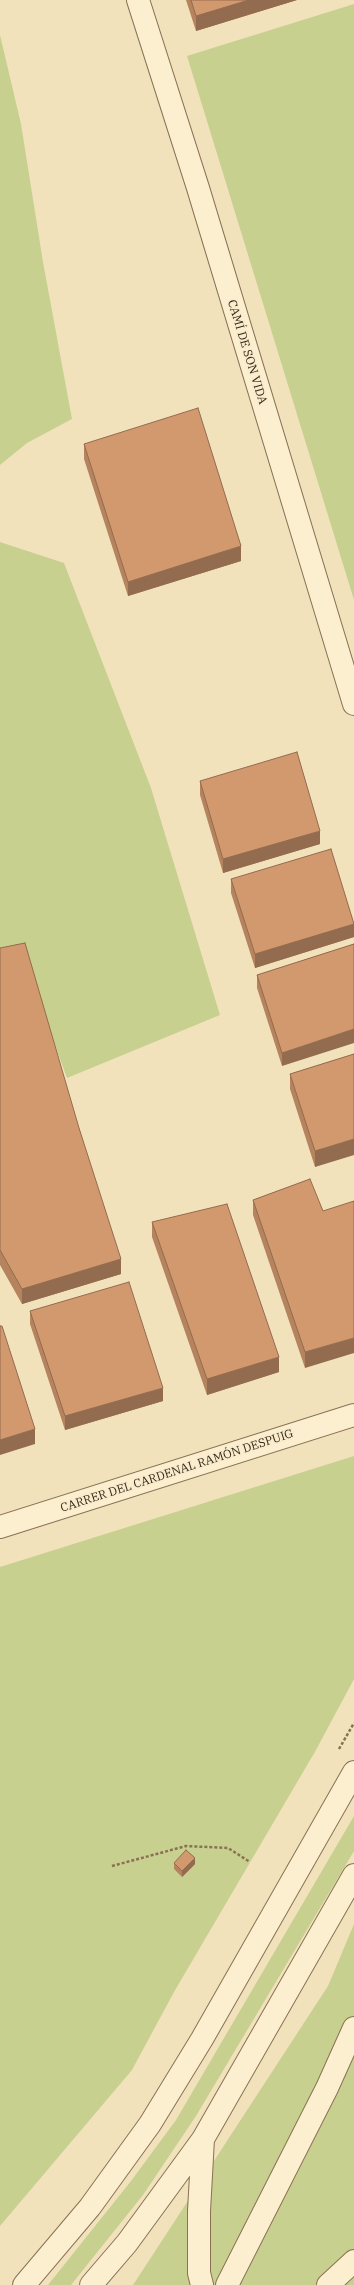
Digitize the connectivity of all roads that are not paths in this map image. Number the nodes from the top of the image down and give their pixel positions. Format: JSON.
{"nodes":[{"id":1,"x":138,"y":0,"type":"edge"},
{"id":2,"x":354,"y":704,"type":"edge"},
{"id":3,"x":354,"y":1415,"type":"edge"},
{"id":4,"x":0,"y":1527,"type":"edge"},
{"id":5,"x":354,"y":1772,"type":"edge"},
{"id":6,"x":354,"y":1875,"type":"edge"},
{"id":7,"x":354,"y":2028,"type":"edge"},
{"id":8,"x":203,"y":2139,"type":"junction"},
{"id":9,"x":354,"y":2261,"type":"edge"},
{"id":10,"x":24,"y":2285,"type":"edge"},
{"id":11,"x":91,"y":2285,"type":"edge"},
{"id":12,"x":202,"y":2285,"type":"edge"},
{"id":13,"x":227,"y":2285,"type":"edge"},
{"id":14,"x":328,"y":2285,"type":"edge"}],
"edges":[{"from":1,"to":2,"type":"street","name":"CAMÍ DE SON VIDA"},
{"from":3,"to":4,"type":"street","name":"CARRER DEL CARDENAL RAMÓN DESPUIG"},
{"from":5,"to":10,"type":"street"},
{"from":6,"to":8,"type":"street"},
{"from":7,"to":13,"type":"street"},
{"from":8,"to":11,"type":"street"},
{"from":8,"to":12,"type":"street"},
{"from":9,"to":14,"type":"street"}]}
